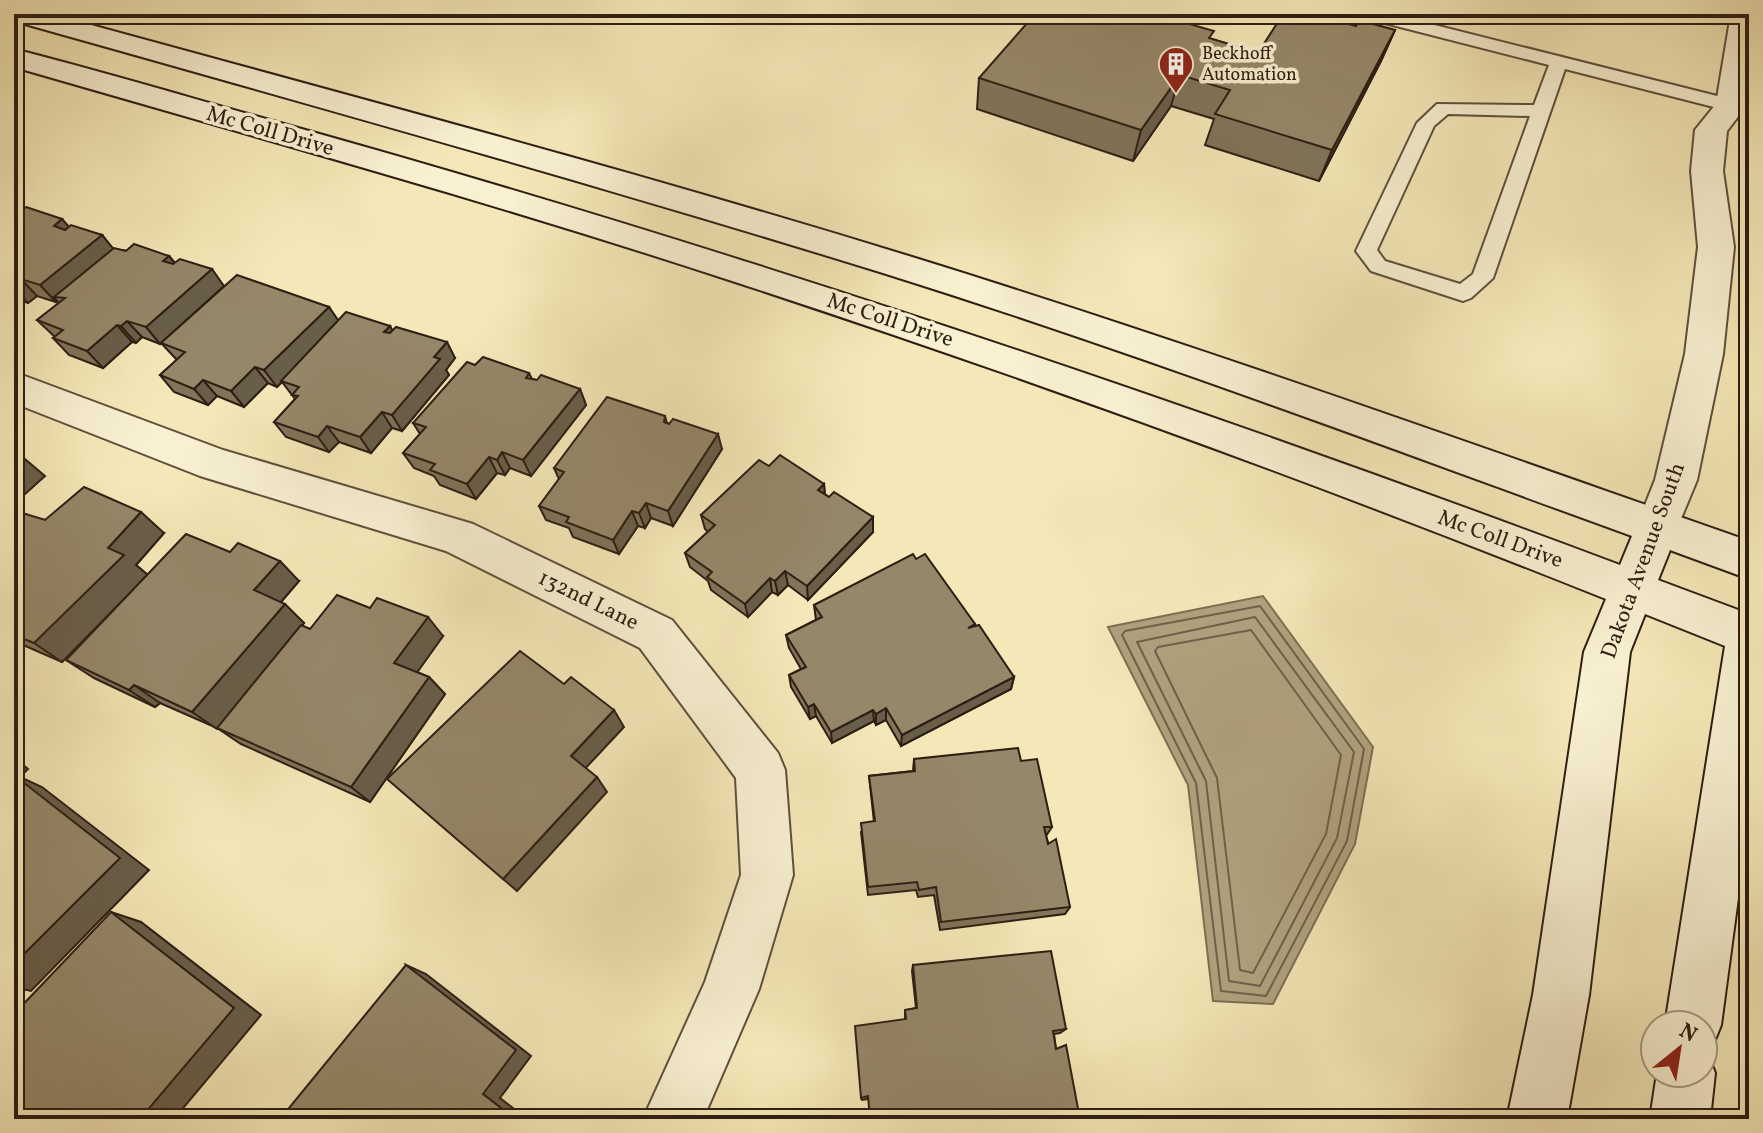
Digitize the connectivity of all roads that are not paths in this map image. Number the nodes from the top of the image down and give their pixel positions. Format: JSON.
{"nodes":[{"id":1,"x":19,"y":14,"type":"edge"},
{"id":2,"x":1371,"y":14,"type":"edge"},
{"id":3,"x":1745,"y":14,"type":"edge"},
{"id":4,"x":14,"y":58,"type":"edge"},
{"id":5,"x":1559,"y":62,"type":"junction"},
{"id":6,"x":1542,"y":111,"type":"junction"},
{"id":7,"x":1743,"y":116,"type":"edge"},
{"id":8,"x":14,"y":387,"type":"edge"},
{"id":9,"x":1658,"y":525,"type":"junction"},
{"id":10,"x":1749,"y":560,"type":"edge"},
{"id":11,"x":1632,"y":589,"type":"junction"},
{"id":12,"x":1749,"y":635,"type":"edge"},
{"id":13,"x":1749,"y":642,"type":"edge"},
{"id":14,"x":1695,"y":1009,"type":"edge"},
{"id":15,"x":1684,"y":1089,"type":"edge"},
{"id":16,"x":673,"y":1119,"type":"edge"},
{"id":17,"x":1537,"y":1119,"type":"edge"},
{"id":18,"x":1680,"y":1119,"type":"edge"}],
"edges":[{"from":1,"to":9,"type":"main road"},
{"from":2,"to":5,"type":"lane"},
{"from":3,"to":7,"type":"main road","name":"Dakota Avenue South"},
{"from":4,"to":11,"type":"main road","name":"Mc Coll Drive"},
{"from":5,"to":6,"type":"lane"},
{"from":5,"to":7,"type":"lane"},
{"from":6,"to":6,"type":"lane"},
{"from":7,"to":9,"type":"main road","name":"Dakota Avenue South"},
{"from":8,"to":16,"type":"main road","name":"132nd Lane"},
{"from":9,"to":10,"type":"main road"},
{"from":9,"to":11,"type":"main road","name":"Dakota Avenue South"},
{"from":11,"to":12,"type":"main road","name":"Mc Coll Drive"},
{"from":11,"to":17,"type":"main road","name":"Dakota Avenue South"},
{"from":13,"to":14,"type":"main road"},
{"from":15,"to":18,"type":"main road"}]}
